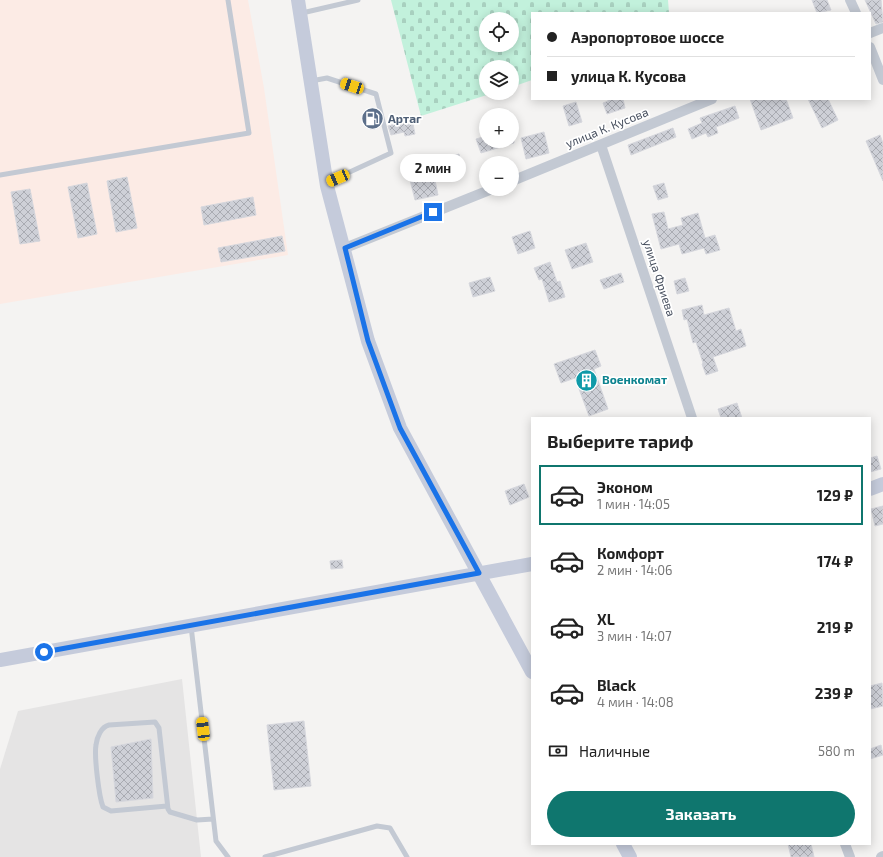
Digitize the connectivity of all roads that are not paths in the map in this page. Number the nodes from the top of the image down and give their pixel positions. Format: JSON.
{"nodes":[{"id":1,"x":228,"y":0,"type":"edge"},
{"id":2,"x":358,"y":0,"type":"edge"},
{"id":3,"x":850,"y":0,"type":"edge"},
{"id":4,"x":299,"y":7,"type":"edge"},
{"id":5,"x":856,"y":12,"type":"edge"},
{"id":6,"x":883,"y":28,"type":"edge"},
{"id":7,"x":871,"y":33,"type":"edge"},
{"id":8,"x":871,"y":50,"type":"edge"},
{"id":9,"x":883,"y":80,"type":"edge"},
{"id":10,"x":311,"y":81,"type":"junction"},
{"id":11,"x":710,"y":100,"type":"edge"},
{"id":12,"x":601,"y":145,"type":"junction"},
{"id":13,"x":0,"y":174,"type":"edge"},
{"id":14,"x":519,"y":178,"type":"edge"},
{"id":15,"x":327,"y":183,"type":"junction"},
{"id":16,"x":479,"y":194,"type":"edge"},
{"id":17,"x":345,"y":248,"type":"junction"},
{"id":18,"x":692,"y":417,"type":"edge"},
{"id":19,"x":883,"y":484,"type":"edge"},
{"id":20,"x":871,"y":489,"type":"edge"},
{"id":21,"x":531,"y":564,"type":"edge"},
{"id":22,"x":479,"y":573,"type":"junction"},
{"id":23,"x":191,"y":625,"type":"junction"},
{"id":24,"x":0,"y":660,"type":"edge"},
{"id":25,"x":531,"y":670,"type":"edge"},
{"id":26,"x":167,"y":806,"type":"junction"},
{"id":27,"x":213,"y":819,"type":"junction"},
{"id":28,"x":624,"y":845,"type":"edge"},
{"id":29,"x":845,"y":845,"type":"edge"},
{"id":30,"x":228,"y":857,"type":"edge"},
{"id":31,"x":265,"y":857,"type":"edge"},
{"id":32,"x":406,"y":857,"type":"edge"},
{"id":33,"x":630,"y":857,"type":"edge"},
{"id":34,"x":850,"y":857,"type":"edge"}],
"edges":[{"from":1,"to":13,"type":"lane"},
{"from":2,"to":4,"type":"lane"},
{"from":3,"to":5,"type":"street"},
{"from":4,"to":10,"type":"main road"},
{"from":6,"to":7,"type":"street"},
{"from":8,"to":9,"type":"street"},
{"from":10,"to":15,"type":"main road"},
{"from":10,"to":15,"type":"lane"},
{"from":11,"to":12,"type":"street","name":"улица К. Кусова"},
{"from":12,"to":14,"type":"street","name":"улица К. Кусова"},
{"from":12,"to":18,"type":"street","name":"улица Фриева"},
{"from":15,"to":17,"type":"main road"},
{"from":16,"to":17,"type":"street"},
{"from":17,"to":22,"type":"main road"},
{"from":19,"to":20,"type":"main road"},
{"from":21,"to":22,"type":"main road"},
{"from":22,"to":23,"type":"main road"},
{"from":22,"to":25,"type":"main road"},
{"from":23,"to":24,"type":"main road"},
{"from":23,"to":27,"type":"lane"},
{"from":26,"to":26,"type":"lane"},
{"from":26,"to":27,"type":"lane"},
{"from":27,"to":30,"type":"lane"},
{"from":28,"to":33,"type":"main road"},
{"from":29,"to":34,"type":"street"},
{"from":31,"to":32,"type":"lane"}]}
